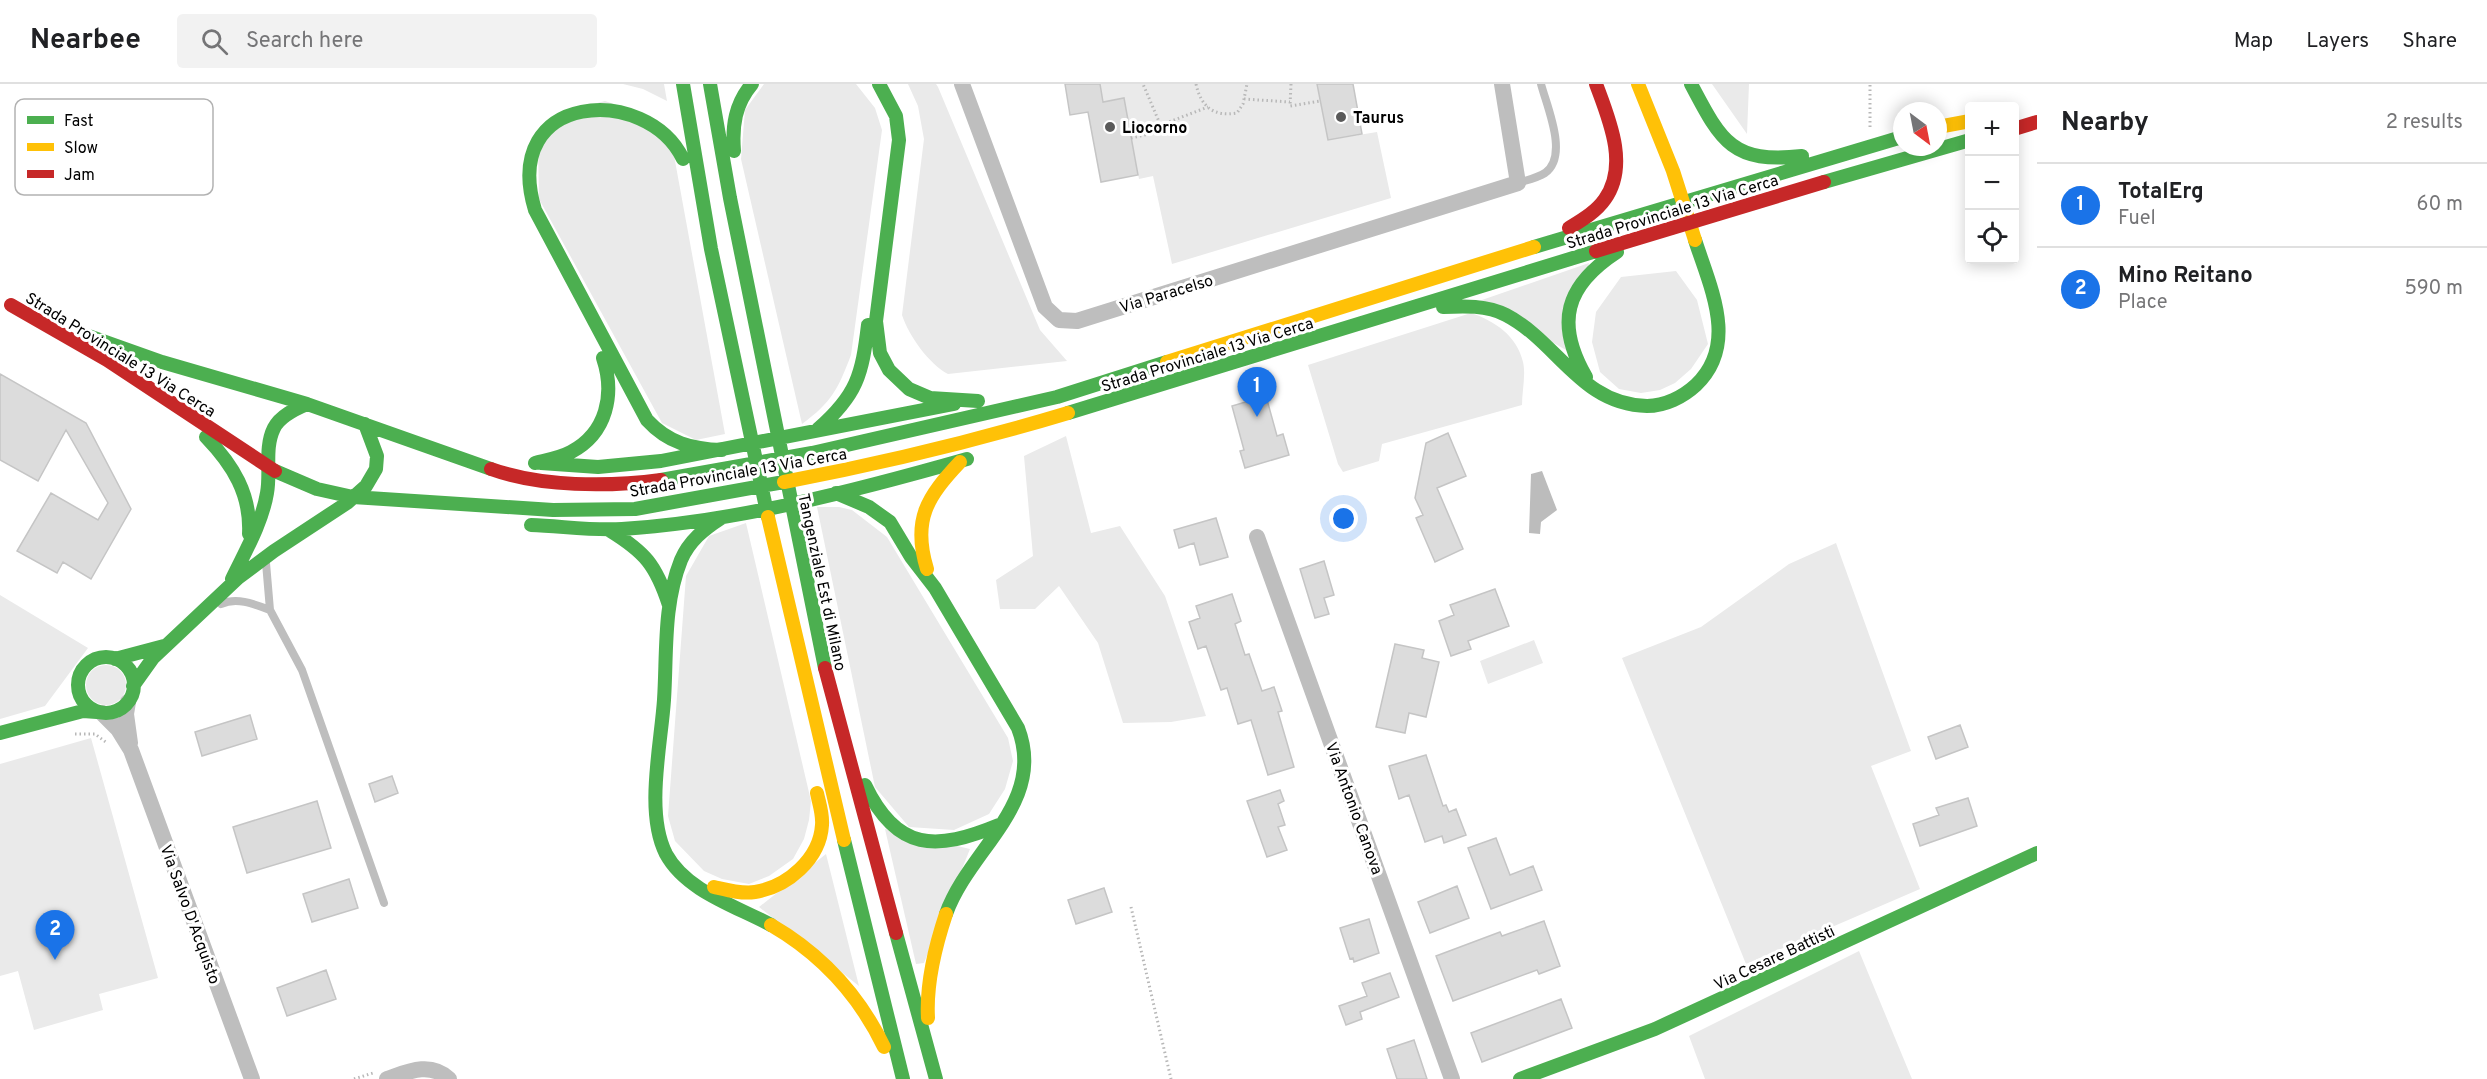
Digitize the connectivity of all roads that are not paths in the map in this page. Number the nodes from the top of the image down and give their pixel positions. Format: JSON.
{"nodes":[{"id":1,"x":683,"y":84,"type":"edge"},
{"id":2,"x":710,"y":84,"type":"edge"},
{"id":3,"x":752,"y":84,"type":"edge"},
{"id":4,"x":867,"y":84,"type":"edge"},
{"id":5,"x":879,"y":84,"type":"edge"},
{"id":6,"x":962,"y":84,"type":"edge"},
{"id":7,"x":1502,"y":84,"type":"edge"},
{"id":8,"x":1541,"y":84,"type":"edge"},
{"id":9,"x":1596,"y":84,"type":"edge"},
{"id":10,"x":1638,"y":84,"type":"edge"},
{"id":11,"x":1691,"y":84,"type":"edge"},
{"id":12,"x":570,"y":100,"type":"dead end"},
{"id":13,"x":2037,"y":112,"type":"edge"},
{"id":14,"x":2019,"y":114,"type":"edge"},
{"id":15,"x":661,"y":115,"type":"dead end"},
{"id":16,"x":1965,"y":122,"type":"edge"},
{"id":17,"x":2037,"y":122,"type":"edge"},
{"id":18,"x":535,"y":123,"type":"dead end"},
{"id":19,"x":1947,"y":125,"type":"edge"},
{"id":20,"x":2019,"y":127,"type":"edge"},
{"id":21,"x":1893,"y":137,"type":"edge"},
{"id":22,"x":1893,"y":139,"type":"edge"},
{"id":23,"x":1965,"y":141,"type":"edge"},
{"id":24,"x":1518,"y":183,"type":"junction"},
{"id":25,"x":730,"y":198,"type":"junction"},
{"id":26,"x":1653,"y":234,"type":"junction"},
{"id":27,"x":1509,"y":255,"type":"junction"},
{"id":28,"x":714,"y":259,"type":"junction"},
{"id":29,"x":6,"y":302,"type":"edge"},
{"id":30,"x":1406,"y":309,"type":"junction"},
{"id":31,"x":94,"y":339,"type":"junction"},
{"id":32,"x":1161,"y":364,"type":"junction"},
{"id":33,"x":262,"y":376,"type":"dead end"},
{"id":34,"x":154,"y":391,"type":"junction"},
{"id":35,"x":1597,"y":392,"type":"junction"},
{"id":36,"x":1123,"y":397,"type":"junction"},
{"id":37,"x":978,"y":401,"type":"junction"},
{"id":38,"x":307,"y":404,"type":"junction"},
{"id":39,"x":365,"y":424,"type":"junction"},
{"id":40,"x":818,"y":429,"type":"junction"},
{"id":41,"x":1012,"y":443,"type":"dead end"},
{"id":42,"x":722,"y":450,"type":"junction"},
{"id":43,"x":981,"y":454,"type":"dead end"},
{"id":44,"x":960,"y":462,"type":"junction"},
{"id":45,"x":270,"y":468,"type":"junction"},
{"id":46,"x":836,"y":493,"type":"junction"},
{"id":47,"x":353,"y":498,"type":"junction"},
{"id":48,"x":460,"y":504,"type":"junction"},
{"id":49,"x":721,"y":519,"type":"junction"},
{"id":50,"x":609,"y":530,"type":"junction"},
{"id":51,"x":1257,"y":537,"type":"dead end"},
{"id":52,"x":247,"y":547,"type":"junction"},
{"id":53,"x":266,"y":556,"type":"junction"},
{"id":54,"x":229,"y":585,"type":"junction"},
{"id":55,"x":934,"y":588,"type":"junction"},
{"id":56,"x":670,"y":607,"type":"junction"},
{"id":57,"x":207,"y":610,"type":"junction"},
{"id":58,"x":270,"y":610,"type":"junction"},
{"id":59,"x":164,"y":646,"type":"junction"},
{"id":60,"x":115,"y":659,"type":"junction"},
{"id":61,"x":80,"y":674,"type":"junction"},
{"id":62,"x":828,"y":684,"type":"junction"},
{"id":63,"x":131,"y":694,"type":"junction"},
{"id":64,"x":812,"y":709,"type":"junction"},
{"id":65,"x":100,"y":712,"type":"junction"},
{"id":66,"x":23,"y":726,"type":"junction"},
{"id":67,"x":0,"y":733,"type":"edge"},
{"id":68,"x":131,"y":750,"type":"junction"},
{"id":69,"x":999,"y":825,"type":"junction"},
{"id":70,"x":2037,"y":853,"type":"edge"},
{"id":71,"x":694,"y":882,"type":"junction"},
{"id":72,"x":384,"y":903,"type":"dead end"},
{"id":73,"x":252,"y":1079,"type":"edge"},
{"id":74,"x":387,"y":1079,"type":"edge"},
{"id":75,"x":448,"y":1079,"type":"edge"},
{"id":76,"x":897,"y":1079,"type":"edge"},
{"id":77,"x":903,"y":1079,"type":"edge"},
{"id":78,"x":938,"y":1079,"type":"edge"},
{"id":79,"x":1452,"y":1079,"type":"edge"},
{"id":80,"x":1520,"y":1079,"type":"edge"}],
"edges":[{"from":1,"to":28,"type":"main road"},
{"from":2,"to":25,"type":"main road","name":"Tangenziale Est di Milano"},
{"from":3,"to":25,"type":"main road"},
{"from":4,"to":40,"type":"main road"},
{"from":5,"to":37,"type":"main road"},
{"from":6,"to":24,"type":"street","name":"Via Paracelso"},
{"from":7,"to":24,"type":"street"},
{"from":8,"to":24,"type":"lane"},
{"from":9,"to":27,"type":"main road"},
{"from":10,"to":35,"type":"main road"},
{"from":11,"to":21,"type":"main road"},
{"from":12,"to":42,"type":"main road"},
{"from":13,"to":14,"type":"main road"},
{"from":15,"to":28,"type":"main road"},
{"from":16,"to":19,"type":"main road"},
{"from":17,"to":20,"type":"main road"},
{"from":18,"to":42,"type":"main road"},
{"from":22,"to":27,"type":"main road","name":"Strada Provinciale 13 Via Cerca"},
{"from":23,"to":26,"type":"main road","name":"Strada Provinciale 13 Via Cerca"},
{"from":25,"to":62,"type":"main road","name":"Tangenziale Est di Milano"},
{"from":26,"to":30,"type":"main road","name":"Strada Provinciale 13 Via Cerca"},
{"from":26,"to":35,"type":"main road"},
{"from":27,"to":32,"type":"main road","name":"Strada Provinciale 13 Via Cerca"},
{"from":28,"to":64,"type":"main road"},
{"from":29,"to":31,"type":"main road","name":"Strada Provinciale 13 Via Cerca"},
{"from":29,"to":34,"type":"main road","name":"Strada Provinciale 13 Via Cerca"},
{"from":30,"to":35,"type":"main road"},
{"from":30,"to":36,"type":"main road","name":"Strada Provinciale 13 Via Cerca"},
{"from":31,"to":33,"type":"main road"},
{"from":31,"to":38,"type":"main road","name":"Strada Provinciale 13 Via Cerca"},
{"from":32,"to":37,"type":"main road"},
{"from":32,"to":39,"type":"main road","name":"Strada Provinciale 13 Via Cerca"},
{"from":34,"to":45,"type":"main road","name":"Strada Provinciale 13 Via Cerca"},
{"from":34,"to":52,"type":"main road"},
{"from":36,"to":41,"type":"main road"},
{"from":36,"to":48,"type":"main road","name":"Strada Provinciale 13 Via Cerca"},
{"from":37,"to":40,"type":"main road"},
{"from":38,"to":39,"type":"main road","name":"Strada Provinciale 13 Via Cerca"},
{"from":38,"to":45,"type":"main road"},
{"from":39,"to":47,"type":"main road"},
{"from":40,"to":42,"type":"main road"},
{"from":43,"to":44,"type":"main road"},
{"from":44,"to":46,"type":"main road"},
{"from":44,"to":55,"type":"main road"},
{"from":45,"to":47,"type":"main road","name":"Strada Provinciale 13 Via Cerca"},
{"from":45,"to":52,"type":"main road"},
{"from":46,"to":49,"type":"main road"},
{"from":46,"to":55,"type":"main road"},
{"from":47,"to":48,"type":"main road","name":"Strada Provinciale 13 Via Cerca"},
{"from":47,"to":53,"type":"main road"},
{"from":48,"to":50,"type":"main road"},
{"from":49,"to":50,"type":"main road"},
{"from":49,"to":56,"type":"main road"},
{"from":50,"to":56,"type":"main road"},
{"from":51,"to":79,"type":"street","name":"Via Antonio Canova"},
{"from":52,"to":54,"type":"main road"},
{"from":53,"to":54,"type":"main road"},
{"from":53,"to":58,"type":"lane"},
{"from":54,"to":57,"type":"main road"},
{"from":55,"to":69,"type":"main road"},
{"from":56,"to":71,"type":"main road"},
{"from":57,"to":58,"type":"lane"},
{"from":57,"to":59,"type":"main road"},
{"from":58,"to":72,"type":"lane"},
{"from":59,"to":60,"type":"main road"},
{"from":59,"to":63,"type":"main road"},
{"from":60,"to":61,"type":"main road"},
{"from":60,"to":63,"type":"main road"},
{"from":61,"to":65,"type":"main road"},
{"from":61,"to":66,"type":"main road"},
{"from":62,"to":69,"type":"main road"},
{"from":62,"to":78,"type":"main road","name":"Tangenziale Est di Milano"},
{"from":63,"to":65,"type":"main road"},
{"from":63,"to":68,"type":"street","name":"Via Salvo D'Acquisto"},
{"from":64,"to":71,"type":"main road"},
{"from":64,"to":77,"type":"main road"},
{"from":65,"to":66,"type":"main road"},
{"from":65,"to":68,"type":"street","name":"Via Salvo D'Acquisto"},
{"from":66,"to":67,"type":"main road"},
{"from":68,"to":73,"type":"street","name":"Via Salvo D'Acquisto"},
{"from":69,"to":78,"type":"main road"},
{"from":70,"to":80,"type":"main road","name":"Via Cesare Battisti"},
{"from":71,"to":76,"type":"main road"},
{"from":74,"to":75,"type":"street"}]}
